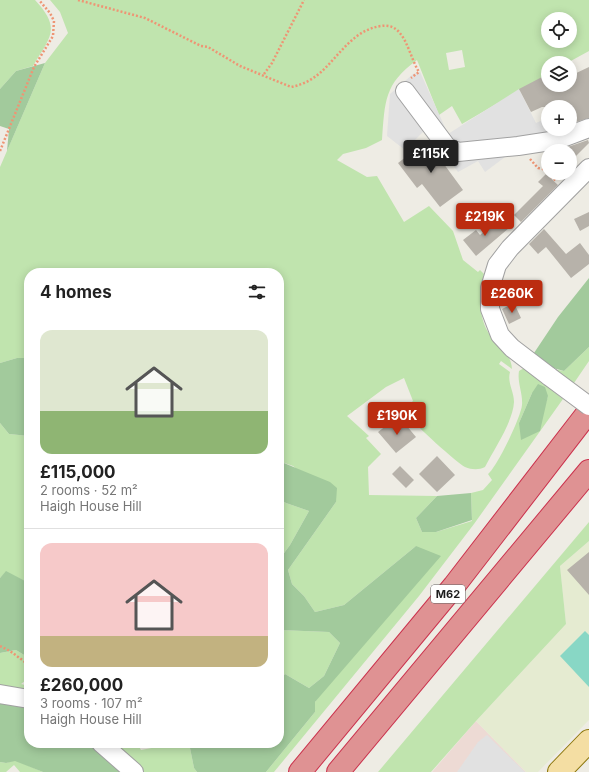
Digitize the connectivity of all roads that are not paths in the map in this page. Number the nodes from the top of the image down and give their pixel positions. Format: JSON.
{"nodes":[{"id":1,"x":405,"y":91,"type":"road end"},
{"id":2,"x":589,"y":128,"type":"edge"},
{"id":3,"x":589,"y":168,"type":"edge"},
{"id":4,"x":589,"y":402,"type":"edge"},
{"id":5,"x":589,"y":406,"type":"edge"},
{"id":6,"x":589,"y":411,"type":"edge"},
{"id":7,"x":559,"y":452,"type":"junction"},
{"id":8,"x":589,"y":471,"type":"edge"},
{"id":9,"x":0,"y":694,"type":"edge"},
{"id":10,"x":24,"y":698,"type":"edge"},
{"id":11,"x":589,"y":741,"type":"edge"},
{"id":12,"x":107,"y":748,"type":"edge"},
{"id":13,"x":134,"y":772,"type":"edge"},
{"id":14,"x":300,"y":772,"type":"edge"},
{"id":15,"x":338,"y":772,"type":"edge"},
{"id":16,"x":559,"y":772,"type":"edge"}],
"edges":[{"from":1,"to":2,"type":"street"},
{"from":3,"to":5,"type":"street","bridge":true},
{"from":4,"to":7,"type":"highway","number":"M62"},
{"from":6,"to":7,"type":"highway","number":"M62"},
{"from":7,"to":14,"type":"highway","number":"M62"},
{"from":8,"to":15,"type":"highway","number":"M62"},
{"from":9,"to":10,"type":"street"},
{"from":11,"to":16,"type":"main road"},
{"from":12,"to":13,"type":"street"}]}
